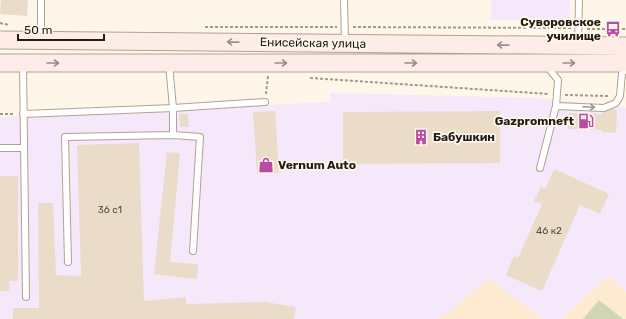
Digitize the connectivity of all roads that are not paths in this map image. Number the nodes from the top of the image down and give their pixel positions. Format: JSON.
{"nodes":[{"id":1,"x":41,"y":0,"type":"edge"},
{"id":2,"x":344,"y":0,"type":"edge"},
{"id":3,"x":579,"y":0,"type":"edge"},
{"id":4,"x":345,"y":36,"type":"junction"},
{"id":5,"x":0,"y":40,"type":"edge"},
{"id":6,"x":41,"y":40,"type":"junction"},
{"id":7,"x":578,"y":46,"type":"junction"},
{"id":8,"x":626,"y":46,"type":"edge"},
{"id":9,"x":0,"y":63,"type":"edge"},
{"id":10,"x":23,"y":63,"type":"junction"},
{"id":11,"x":169,"y":63,"type":"junction"},
{"id":12,"x":544,"y":63,"type":"junction"},
{"id":13,"x":626,"y":63,"type":"edge"},
{"id":14,"x":626,"y":69,"type":"edge"},
{"id":15,"x":265,"y":102,"type":"road end"},
{"id":16,"x":556,"y":106,"type":"junction"},
{"id":17,"x":173,"y":108,"type":"junction"},
{"id":18,"x":24,"y":114,"type":"junction"},
{"id":19,"x":173,"y":135,"type":"junction"},
{"id":20,"x":0,"y":148,"type":"edge"},
{"id":21,"x":24,"y":148,"type":"junction"},
{"id":22,"x":540,"y":168,"type":"dead end"},
{"id":23,"x":193,"y":252,"type":"dead end"},
{"id":24,"x":68,"y":262,"type":"dead end"},
{"id":25,"x":26,"y":297,"type":"dead end"}],
"edges":[{"from":1,"to":6,"type":"lane"},
{"from":2,"to":4,"type":"lane"},
{"from":3,"to":7,"type":"lane"},
{"from":4,"to":6,"type":"main road","name":"Енисейская улица","one_way":true},
{"from":7,"to":4,"type":"main road","name":"Енисейская улица","one_way":true},
{"from":5,"to":6,"type":"main road","name":"Енисейская улица"},
{"from":7,"to":8,"type":"main road","name":"Енисейская улица"},
{"from":9,"to":10,"type":"main road","name":"Енисейская улица"},
{"from":10,"to":11,"type":"main road","name":"Енисейская улица","one_way":true},
{"from":10,"to":18,"type":"lane"},
{"from":11,"to":12,"type":"main road","name":"Енисейская улица","one_way":true},
{"from":11,"to":17,"type":"lane"},
{"from":12,"to":13,"type":"main road","name":"Енисейская улица","one_way":true},
{"from":12,"to":16,"type":"lane"},
{"from":16,"to":14,"type":"lane","one_way":true},
{"from":15,"to":17,"type":"lane"},
{"from":16,"to":22,"type":"lane"},
{"from":17,"to":18,"type":"lane"},
{"from":17,"to":19,"type":"lane"},
{"from":18,"to":21,"type":"lane"},
{"from":19,"to":23,"type":"lane"},
{"from":19,"to":24,"type":"lane"},
{"from":20,"to":21,"type":"lane"},
{"from":21,"to":25,"type":"lane"}]}
